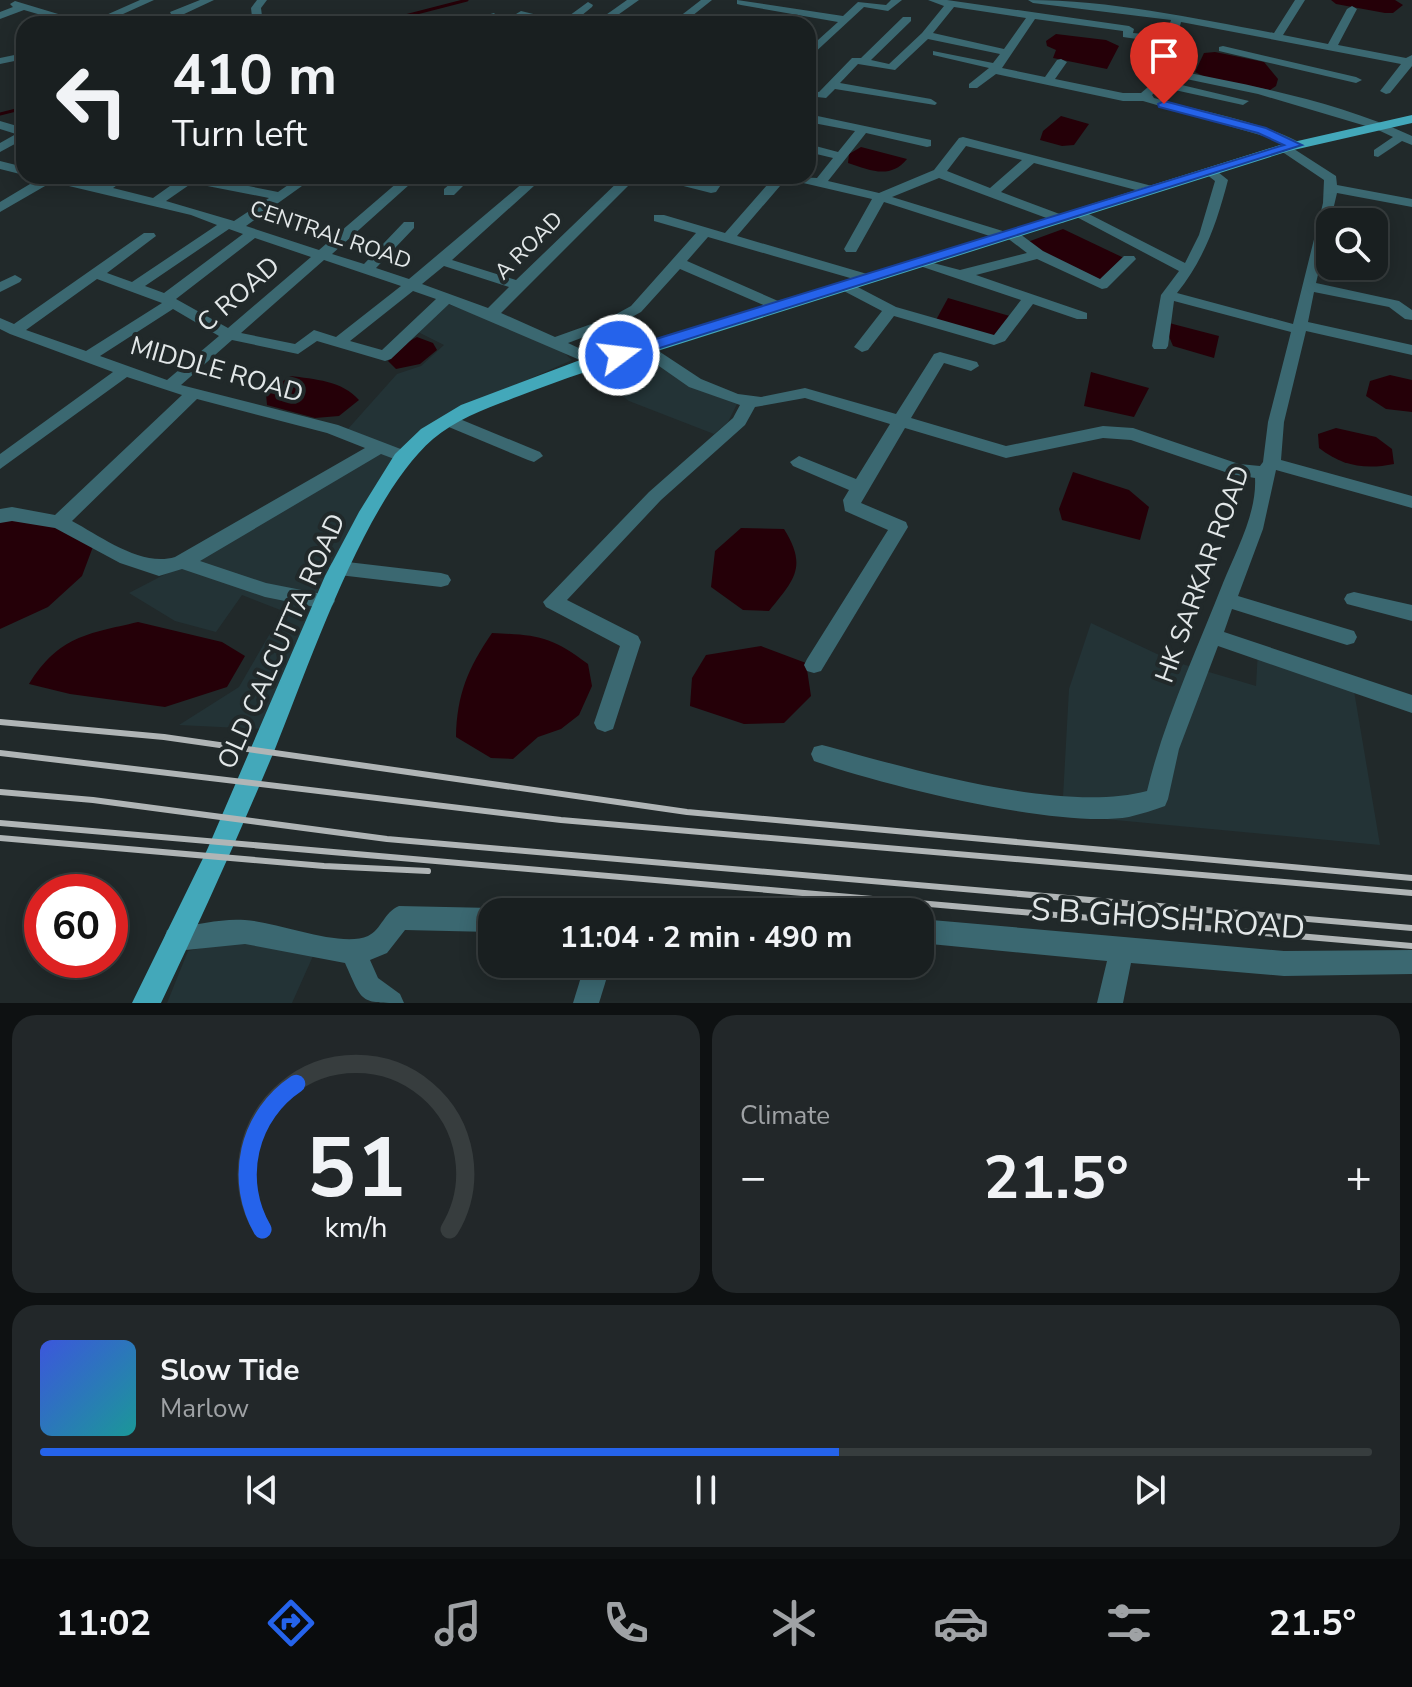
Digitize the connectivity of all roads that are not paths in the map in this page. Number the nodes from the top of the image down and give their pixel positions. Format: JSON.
{"nodes":[{"id":1,"x":149,"y":0,"type":"edge"},
{"id":2,"x":209,"y":0,"type":"edge"},
{"id":3,"x":634,"y":0,"type":"edge"},
{"id":4,"x":707,"y":0,"type":"edge"},
{"id":5,"x":793,"y":0,"type":"edge"},
{"id":6,"x":799,"y":0,"type":"edge"},
{"id":7,"x":826,"y":0,"type":"edge"},
{"id":8,"x":897,"y":0,"type":"edge"},
{"id":9,"x":933,"y":0,"type":"edge"},
{"id":10,"x":1040,"y":0,"type":"edge"},
{"id":11,"x":1172,"y":0,"type":"edge"},
{"id":12,"x":1300,"y":0,"type":"edge"},
{"id":13,"x":25,"y":2,"type":"edge"},
{"id":14,"x":741,"y":2,"type":"dead end"},
{"id":15,"x":864,"y":2,"type":"edge"},
{"id":16,"x":1089,"y":3,"type":"edge"},
{"id":17,"x":951,"y":4,"type":"junction"},
{"id":18,"x":588,"y":5,"type":"dead end"},
{"id":19,"x":1128,"y":5,"type":"edge"},
{"id":20,"x":0,"y":6,"type":"edge"},
{"id":21,"x":782,"y":9,"type":"junction"},
{"id":22,"x":1352,"y":9,"type":"dead end"},
{"id":23,"x":521,"y":14,"type":"dead end"},
{"id":24,"x":1163,"y":15,"type":"junction"},
{"id":25,"x":0,"y":16,"type":"edge"},
{"id":26,"x":62,"y":16,"type":"edge"},
{"id":27,"x":111,"y":16,"type":"edge"},
{"id":28,"x":177,"y":16,"type":"edge"},
{"id":29,"x":529,"y":16,"type":"edge"},
{"id":30,"x":574,"y":16,"type":"edge"},
{"id":31,"x":610,"y":16,"type":"edge"},
{"id":32,"x":686,"y":16,"type":"edge"},
{"id":33,"x":774,"y":16,"type":"edge"},
{"id":34,"x":805,"y":16,"type":"edge"},
{"id":35,"x":814,"y":16,"type":"edge"},
{"id":36,"x":1032,"y":16,"type":"junction"},
{"id":37,"x":1177,"y":17,"type":"junction"},
{"id":38,"x":816,"y":18,"type":"edge"},
{"id":39,"x":907,"y":19,"type":"dead end"},
{"id":40,"x":846,"y":20,"type":"junction"},
{"id":41,"x":926,"y":35,"type":"junction"},
{"id":42,"x":1277,"y":36,"type":"junction"},
{"id":43,"x":948,"y":40,"type":"junction"},
{"id":44,"x":1169,"y":40,"type":"junction"},
{"id":45,"x":1332,"y":46,"type":"junction"},
{"id":46,"x":816,"y":48,"type":"edge"},
{"id":47,"x":1223,"y":49,"type":"dead end"},
{"id":48,"x":1350,"y":50,"type":"junction"},
{"id":49,"x":1009,"y":53,"type":"junction"},
{"id":50,"x":864,"y":61,"type":"junction"},
{"id":51,"x":1410,"y":61,"type":"edge"},
{"id":52,"x":1061,"y":62,"type":"dead end"},
{"id":53,"x":996,"y":68,"type":"junction"},
{"id":54,"x":1333,"y":74,"type":"junction"},
{"id":55,"x":1161,"y":77,"type":"junction"},
{"id":56,"x":1395,"y":77,"type":"junction"},
{"id":57,"x":1356,"y":80,"type":"dead end"},
{"id":58,"x":1047,"y":82,"type":"junction"},
{"id":59,"x":1412,"y":82,"type":"edge"},
{"id":60,"x":831,"y":85,"type":"junction"},
{"id":61,"x":973,"y":86,"type":"dead end"},
{"id":62,"x":1386,"y":91,"type":"dead end"},
{"id":63,"x":816,"y":95,"type":"edge"},
{"id":64,"x":1148,"y":97,"type":"junction"},
{"id":65,"x":1243,"y":101,"type":"dead end"},
{"id":66,"x":931,"y":103,"type":"dead end"},
{"id":67,"x":1412,"y":119,"type":"edge"},
{"id":68,"x":816,"y":120,"type":"edge"},
{"id":69,"x":1380,"y":126,"type":"junction"},
{"id":70,"x":863,"y":129,"type":"junction"},
{"id":71,"x":1406,"y":139,"type":"edge"},
{"id":72,"x":927,"y":143,"type":"dead end"},
{"id":73,"x":1290,"y":146,"type":"junction"},
{"id":74,"x":816,"y":150,"type":"edge"},
{"id":75,"x":1378,"y":153,"type":"dead end"},
{"id":76,"x":840,"y":156,"type":"junction"},
{"id":77,"x":1031,"y":159,"type":"junction"},
{"id":78,"x":1208,"y":171,"type":"junction"},
{"id":79,"x":939,"y":173,"type":"junction"},
{"id":80,"x":816,"y":183,"type":"edge"},
{"id":81,"x":38,"y":184,"type":"edge"},
{"id":82,"x":78,"y":184,"type":"edge"},
{"id":83,"x":111,"y":184,"type":"edge"},
{"id":84,"x":181,"y":184,"type":"edge"},
{"id":85,"x":224,"y":184,"type":"edge"},
{"id":86,"x":298,"y":184,"type":"edge"},
{"id":87,"x":404,"y":184,"type":"edge"},
{"id":88,"x":458,"y":184,"type":"edge"},
{"id":89,"x":530,"y":184,"type":"edge"},
{"id":90,"x":623,"y":184,"type":"edge"},
{"id":91,"x":688,"y":184,"type":"edge"},
{"id":92,"x":715,"y":184,"type":"edge"},
{"id":93,"x":775,"y":184,"type":"edge"},
{"id":94,"x":819,"y":184,"type":"junction"},
{"id":95,"x":1331,"y":188,"type":"junction"},
{"id":96,"x":102,"y":190,"type":"junction"},
{"id":97,"x":1151,"y":190,"type":"junction"},
{"id":98,"x":449,"y":192,"type":"dead end"},
{"id":99,"x":991,"y":194,"type":"junction"},
{"id":100,"x":280,"y":196,"type":"junction"},
{"id":101,"x":880,"y":197,"type":"junction"},
{"id":102,"x":156,"y":202,"type":"junction"},
{"id":103,"x":1412,"y":203,"type":"edge"},
{"id":104,"x":0,"y":208,"type":"edge"},
{"id":105,"x":1078,"y":214,"type":"junction"},
{"id":106,"x":659,"y":218,"type":"dead end"},
{"id":107,"x":1060,"y":219,"type":"junction"},
{"id":108,"x":232,"y":224,"type":"junction"},
{"id":109,"x":409,"y":225,"type":"dead end"},
{"id":110,"x":706,"y":231,"type":"junction"},
{"id":111,"x":253,"y":233,"type":"junction"},
{"id":112,"x":1006,"y":234,"type":"junction"},
{"id":113,"x":149,"y":236,"type":"dead end"},
{"id":114,"x":729,"y":237,"type":"junction"},
{"id":115,"x":851,"y":249,"type":"dead end"},
{"id":116,"x":1038,"y":254,"type":"junction"},
{"id":117,"x":320,"y":255,"type":"junction"},
{"id":118,"x":1129,"y":259,"type":"dead end"},
{"id":119,"x":442,"y":261,"type":"junction"},
{"id":120,"x":679,"y":263,"type":"junction"},
{"id":121,"x":918,"y":263,"type":"junction"},
{"id":122,"x":367,"y":269,"type":"junction"},
{"id":123,"x":1188,"y":270,"type":"junction"},
{"id":124,"x":96,"y":274,"type":"junction"},
{"id":125,"x":958,"y":275,"type":"junction"},
{"id":126,"x":15,"y":279,"type":"dead end"},
{"id":127,"x":869,"y":279,"type":"junction"},
{"id":128,"x":413,"y":285,"type":"junction"},
{"id":129,"x":519,"y":286,"type":"junction"},
{"id":130,"x":845,"y":286,"type":"junction"},
{"id":131,"x":1308,"y":286,"type":"junction"},
{"id":132,"x":134,"y":287,"type":"junction"},
{"id":133,"x":0,"y":288,"type":"edge"},
{"id":134,"x":1168,"y":295,"type":"junction"},
{"id":135,"x":447,"y":297,"type":"junction"},
{"id":136,"x":1028,"y":300,"type":"junction"},
{"id":137,"x":169,"y":301,"type":"junction"},
{"id":138,"x":780,"y":307,"type":"junction"},
{"id":139,"x":891,"y":310,"type":"junction"},
{"id":140,"x":491,"y":314,"type":"junction"},
{"id":141,"x":1082,"y":316,"type":"dead end"},
{"id":142,"x":1410,"y":316,"type":"edge"},
{"id":143,"x":8,"y":327,"type":"edge"},
{"id":144,"x":1300,"y":327,"type":"junction"},
{"id":145,"x":229,"y":335,"type":"junction"},
{"id":146,"x":557,"y":342,"type":"junction"},
{"id":147,"x":338,"y":343,"type":"junction"},
{"id":148,"x":1160,"y":346,"type":"dead end"},
{"id":149,"x":862,"y":347,"type":"dead end"},
{"id":150,"x":645,"y":349,"type":"junction"},
{"id":151,"x":1412,"y":350,"type":"edge"},
{"id":152,"x":88,"y":357,"type":"junction"},
{"id":153,"x":594,"y":361,"type":"junction"},
{"id":154,"x":971,"y":366,"type":"dead end"},
{"id":155,"x":125,"y":371,"type":"junction"},
{"id":156,"x":169,"y":387,"type":"junction"},
{"id":157,"x":194,"y":393,"type":"junction"},
{"id":158,"x":750,"y":401,"type":"junction"},
{"id":159,"x":901,"y":420,"type":"junction"},
{"id":160,"x":450,"y":421,"type":"junction"},
{"id":161,"x":380,"y":447,"type":"junction"},
{"id":162,"x":534,"y":456,"type":"dead end"},
{"id":163,"x":405,"y":457,"type":"junction"},
{"id":164,"x":799,"y":462,"type":"dead end"},
{"id":165,"x":0,"y":463,"type":"edge"},
{"id":166,"x":1268,"y":468,"type":"junction"},
{"id":167,"x":859,"y":487,"type":"junction"},
{"id":168,"x":1412,"y":502,"type":"edge"},
{"id":169,"x":0,"y":516,"type":"edge"},
{"id":170,"x":59,"y":522,"type":"junction"},
{"id":171,"x":182,"y":562,"type":"junction"},
{"id":172,"x":339,"y":568,"type":"junction"},
{"id":173,"x":441,"y":580,"type":"dead end"},
{"id":174,"x":1354,"y":599,"type":"dead end"},
{"id":175,"x":1226,"y":600,"type":"junction"},
{"id":176,"x":325,"y":601,"type":"junction"},
{"id":177,"x":1412,"y":613,"type":"edge"},
{"id":178,"x":1213,"y":636,"type":"junction"},
{"id":179,"x":1347,"y":637,"type":"dead end"},
{"id":180,"x":814,"y":665,"type":"dead end"},
{"id":181,"x":1412,"y":704,"type":"edge"},
{"id":182,"x":605,"y":723,"type":"dead end"},
{"id":183,"x":822,"y":754,"type":"dead end"},
{"id":184,"x":478,"y":920,"type":"edge"},
{"id":185,"x":934,"y":933,"type":"edge"},
{"id":186,"x":176,"y":939,"type":"junction"},
{"id":187,"x":352,"y":949,"type":"junction"},
{"id":188,"x":1121,"y":953,"type":"junction"},
{"id":189,"x":1412,"y":962,"type":"edge"},
{"id":190,"x":594,"y":978,"type":"edge"},
{"id":191,"x":146,"y":1003,"type":"edge"},
{"id":192,"x":391,"y":1003,"type":"edge"},
{"id":193,"x":586,"y":1003,"type":"edge"},
{"id":194,"x":1110,"y":1003,"type":"edge"}],
"edges":[{"from":1,"to":27,"type":"street"},
{"from":2,"to":28,"type":"street"},
{"from":3,"to":31,"type":"street"},
{"from":4,"to":32,"type":"street"},
{"from":5,"to":6,"type":"street"},
{"from":7,"to":35,"type":"street"},
{"from":8,"to":15,"type":"street"},
{"from":9,"to":17,"type":"street"},
{"from":10,"to":16,"type":"street"},
{"from":11,"to":24,"type":"street"},
{"from":12,"to":42,"type":"street"},
{"from":13,"to":20,"type":"street"},
{"from":13,"to":25,"type":"street"},
{"from":13,"to":26,"type":"street"},
{"from":14,"to":21,"type":"street"},
{"from":15,"to":40,"type":"street"},
{"from":16,"to":19,"type":"street"},
{"from":17,"to":36,"type":"street"},
{"from":17,"to":41,"type":"street"},
{"from":18,"to":30,"type":"street"},
{"from":19,"to":24,"type":"street"},
{"from":21,"to":33,"type":"street"},
{"from":21,"to":34,"type":"street"},
{"from":22,"to":45,"type":"street"},
{"from":23,"to":29,"type":"street"},
{"from":24,"to":37,"type":"street"},
{"from":36,"to":44,"type":"street"},
{"from":36,"to":49,"type":"street"},
{"from":37,"to":42,"type":"street"},
{"from":37,"to":44,"type":"street"},
{"from":38,"to":40,"type":"street"},
{"from":39,"to":50,"type":"street"},
{"from":40,"to":46,"type":"street"},
{"from":41,"to":43,"type":"street"},
{"from":41,"to":50,"type":"street"},
{"from":42,"to":45,"type":"street"},
{"from":43,"to":49,"type":"street"},
{"from":43,"to":53,"type":"street"},
{"from":44,"to":55,"type":"street"},
{"from":45,"to":48,"type":"street"},
{"from":47,"to":54,"type":"street"},
{"from":48,"to":51,"type":"street"},
{"from":48,"to":54,"type":"street"},
{"from":49,"to":53,"type":"street"},
{"from":50,"to":60,"type":"street"},
{"from":51,"to":56,"type":"street"},
{"from":52,"to":58,"type":"street"},
{"from":53,"to":58,"type":"street"},
{"from":53,"to":61,"type":"street"},
{"from":54,"to":57,"type":"street"},
{"from":55,"to":64,"type":"street"},
{"from":55,"to":65,"type":"street"},
{"from":55,"to":69,"type":"street"},
{"from":56,"to":59,"type":"street"},
{"from":56,"to":62,"type":"street"},
{"from":58,"to":64,"type":"street"},
{"from":60,"to":63,"type":"street"},
{"from":60,"to":66,"type":"street"},
{"from":64,"to":73,"type":"street"},
{"from":67,"to":69,"type":"main road","name":"OLD CALCUTTA ROAD"},
{"from":68,"to":70,"type":"street"},
{"from":69,"to":71,"type":"street"},
{"from":69,"to":73,"type":"main road","name":"OLD CALCUTTA ROAD"},
{"from":70,"to":72,"type":"street"},
{"from":70,"to":76,"type":"street"},
{"from":71,"to":75,"type":"street"},
{"from":73,"to":78,"type":"main road","name":"OLD CALCUTTA ROAD"},
{"from":73,"to":95,"type":"street"},
{"from":74,"to":76,"type":"street"},
{"from":76,"to":94,"type":"street"},
{"from":77,"to":79,"type":"street"},
{"from":77,"to":97,"type":"street"},
{"from":77,"to":99,"type":"street"},
{"from":78,"to":97,"type":"main road","name":"OLD CALCUTTA ROAD"},
{"from":78,"to":123,"type":"street"},
{"from":79,"to":99,"type":"street"},
{"from":79,"to":101,"type":"street"},
{"from":80,"to":94,"type":"street"},
{"from":81,"to":104,"type":"street"},
{"from":82,"to":96,"type":"street","name":"CENTRAL ROAD"},
{"from":83,"to":96,"type":"street"},
{"from":84,"to":102,"type":"street"},
{"from":85,"to":100,"type":"street"},
{"from":86,"to":100,"type":"street"},
{"from":87,"to":117,"type":"street","name":"C ROAD"},
{"from":88,"to":98,"type":"street"},
{"from":89,"to":119,"type":"street"},
{"from":90,"to":129,"type":"street","name":"A ROAD"},
{"from":91,"to":92,"type":"street"},
{"from":93,"to":114,"type":"street"},
{"from":94,"to":101,"type":"street"},
{"from":95,"to":103,"type":"street"},
{"from":95,"to":131,"type":"street","name":"HK SARKAR ROAD"},
{"from":96,"to":102,"type":"street","name":"CENTRAL ROAD"},
{"from":97,"to":105,"type":"main road","name":"OLD CALCUTTA ROAD"},
{"from":99,"to":107,"type":"street"},
{"from":100,"to":108,"type":"street"},
{"from":101,"to":112,"type":"street"},
{"from":101,"to":115,"type":"street"},
{"from":102,"to":108,"type":"street","name":"CENTRAL ROAD"},
{"from":105,"to":107,"type":"main road","name":"OLD CALCUTTA ROAD"},
{"from":105,"to":123,"type":"street"},
{"from":106,"to":110,"type":"street"},
{"from":107,"to":112,"type":"main road","name":"OLD CALCUTTA ROAD"},
{"from":108,"to":111,"type":"street","name":"CENTRAL ROAD"},
{"from":108,"to":132,"type":"street"},
{"from":109,"to":122,"type":"street"},
{"from":110,"to":114,"type":"street"},
{"from":110,"to":120,"type":"street"},
{"from":111,"to":117,"type":"street","name":"CENTRAL ROAD"},
{"from":111,"to":137,"type":"street"},
{"from":112,"to":116,"type":"street"},
{"from":112,"to":121,"type":"main road","name":"OLD CALCUTTA ROAD"},
{"from":113,"to":124,"type":"street"},
{"from":114,"to":127,"type":"street"},
{"from":116,"to":118,"type":"street"},
{"from":116,"to":125,"type":"street"},
{"from":117,"to":122,"type":"street","name":"CENTRAL ROAD"},
{"from":117,"to":145,"type":"street","name":"C ROAD"},
{"from":119,"to":128,"type":"street"},
{"from":119,"to":129,"type":"street"},
{"from":120,"to":138,"type":"street"},
{"from":120,"to":146,"type":"street"},
{"from":121,"to":125,"type":"street"},
{"from":121,"to":127,"type":"main road","name":"OLD CALCUTTA ROAD"},
{"from":122,"to":128,"type":"street","name":"CENTRAL ROAD"},
{"from":123,"to":134,"type":"street"},
{"from":124,"to":132,"type":"street"},
{"from":124,"to":143,"type":"street"},
{"from":125,"to":136,"type":"street"},
{"from":126,"to":133,"type":"street"},
{"from":127,"to":130,"type":"main road","name":"OLD CALCUTTA ROAD"},
{"from":128,"to":135,"type":"street","name":"CENTRAL ROAD"},
{"from":128,"to":147,"type":"street"},
{"from":129,"to":140,"type":"street","name":"A ROAD"},
{"from":130,"to":138,"type":"main road","name":"OLD CALCUTTA ROAD"},
{"from":130,"to":139,"type":"street"},
{"from":131,"to":142,"type":"street"},
{"from":131,"to":144,"type":"street","name":"HK SARKAR ROAD"},
{"from":132,"to":137,"type":"street"},
{"from":134,"to":144,"type":"street"},
{"from":134,"to":148,"type":"street"},
{"from":135,"to":140,"type":"street","name":"CENTRAL ROAD"},
{"from":135,"to":147,"type":"street"},
{"from":136,"to":139,"type":"street"},
{"from":136,"to":141,"type":"street"},
{"from":137,"to":145,"type":"street"},
{"from":137,"to":152,"type":"street"},
{"from":138,"to":150,"type":"main road","name":"OLD CALCUTTA ROAD"},
{"from":139,"to":149,"type":"street"},
{"from":140,"to":146,"type":"street","name":"CENTRAL ROAD"},
{"from":143,"to":152,"type":"street","name":"MIDDLE ROAD"},
{"from":144,"to":151,"type":"street"},
{"from":144,"to":166,"type":"street","name":"HK SARKAR ROAD"},
{"from":145,"to":147,"type":"street"},
{"from":145,"to":156,"type":"street","name":"C ROAD"},
{"from":146,"to":153,"type":"street","name":"CENTRAL ROAD"},
{"from":150,"to":153,"type":"main road","name":"OLD CALCUTTA ROAD"},
{"from":150,"to":158,"type":"street"},
{"from":152,"to":155,"type":"street","name":"MIDDLE ROAD"},
{"from":153,"to":160,"type":"main road","name":"OLD CALCUTTA ROAD"},
{"from":154,"to":159,"type":"street"},
{"from":155,"to":156,"type":"street","name":"MIDDLE ROAD"},
{"from":155,"to":165,"type":"street"},
{"from":156,"to":157,"type":"street","name":"MIDDLE ROAD"},
{"from":157,"to":161,"type":"street","name":"MIDDLE ROAD"},
{"from":157,"to":170,"type":"street"},
{"from":158,"to":159,"type":"street"},
{"from":158,"to":182,"type":"street"},
{"from":159,"to":166,"type":"street"},
{"from":159,"to":167,"type":"street"},
{"from":160,"to":162,"type":"street"},
{"from":160,"to":163,"type":"main road","name":"OLD CALCUTTA ROAD"},
{"from":161,"to":163,"type":"street","name":"MIDDLE ROAD"},
{"from":161,"to":171,"type":"street"},
{"from":163,"to":172,"type":"main road","name":"OLD CALCUTTA ROAD"},
{"from":164,"to":167,"type":"street"},
{"from":166,"to":168,"type":"street"},
{"from":166,"to":175,"type":"street","name":"HK SARKAR ROAD"},
{"from":167,"to":180,"type":"street"},
{"from":169,"to":170,"type":"street"},
{"from":170,"to":171,"type":"street"},
{"from":171,"to":176,"type":"street"},
{"from":172,"to":173,"type":"street"},
{"from":172,"to":176,"type":"main road","name":"OLD CALCUTTA ROAD"},
{"from":174,"to":177,"type":"street"},
{"from":175,"to":178,"type":"street","name":"HK SARKAR ROAD"},
{"from":175,"to":179,"type":"street"},
{"from":176,"to":186,"type":"main road","name":"OLD CALCUTTA ROAD"},
{"from":178,"to":181,"type":"street"},
{"from":178,"to":183,"type":"street","name":"HK SARKAR ROAD"},
{"from":184,"to":187,"type":"street"},
{"from":185,"to":188,"type":"street","name":"S B GHOSH ROAD"},
{"from":186,"to":187,"type":"street"},
{"from":186,"to":191,"type":"main road","name":"OLD CALCUTTA ROAD"},
{"from":187,"to":192,"type":"street"},
{"from":188,"to":189,"type":"street","name":"S B GHOSH ROAD"},
{"from":188,"to":194,"type":"street"},
{"from":190,"to":193,"type":"street"}]}
